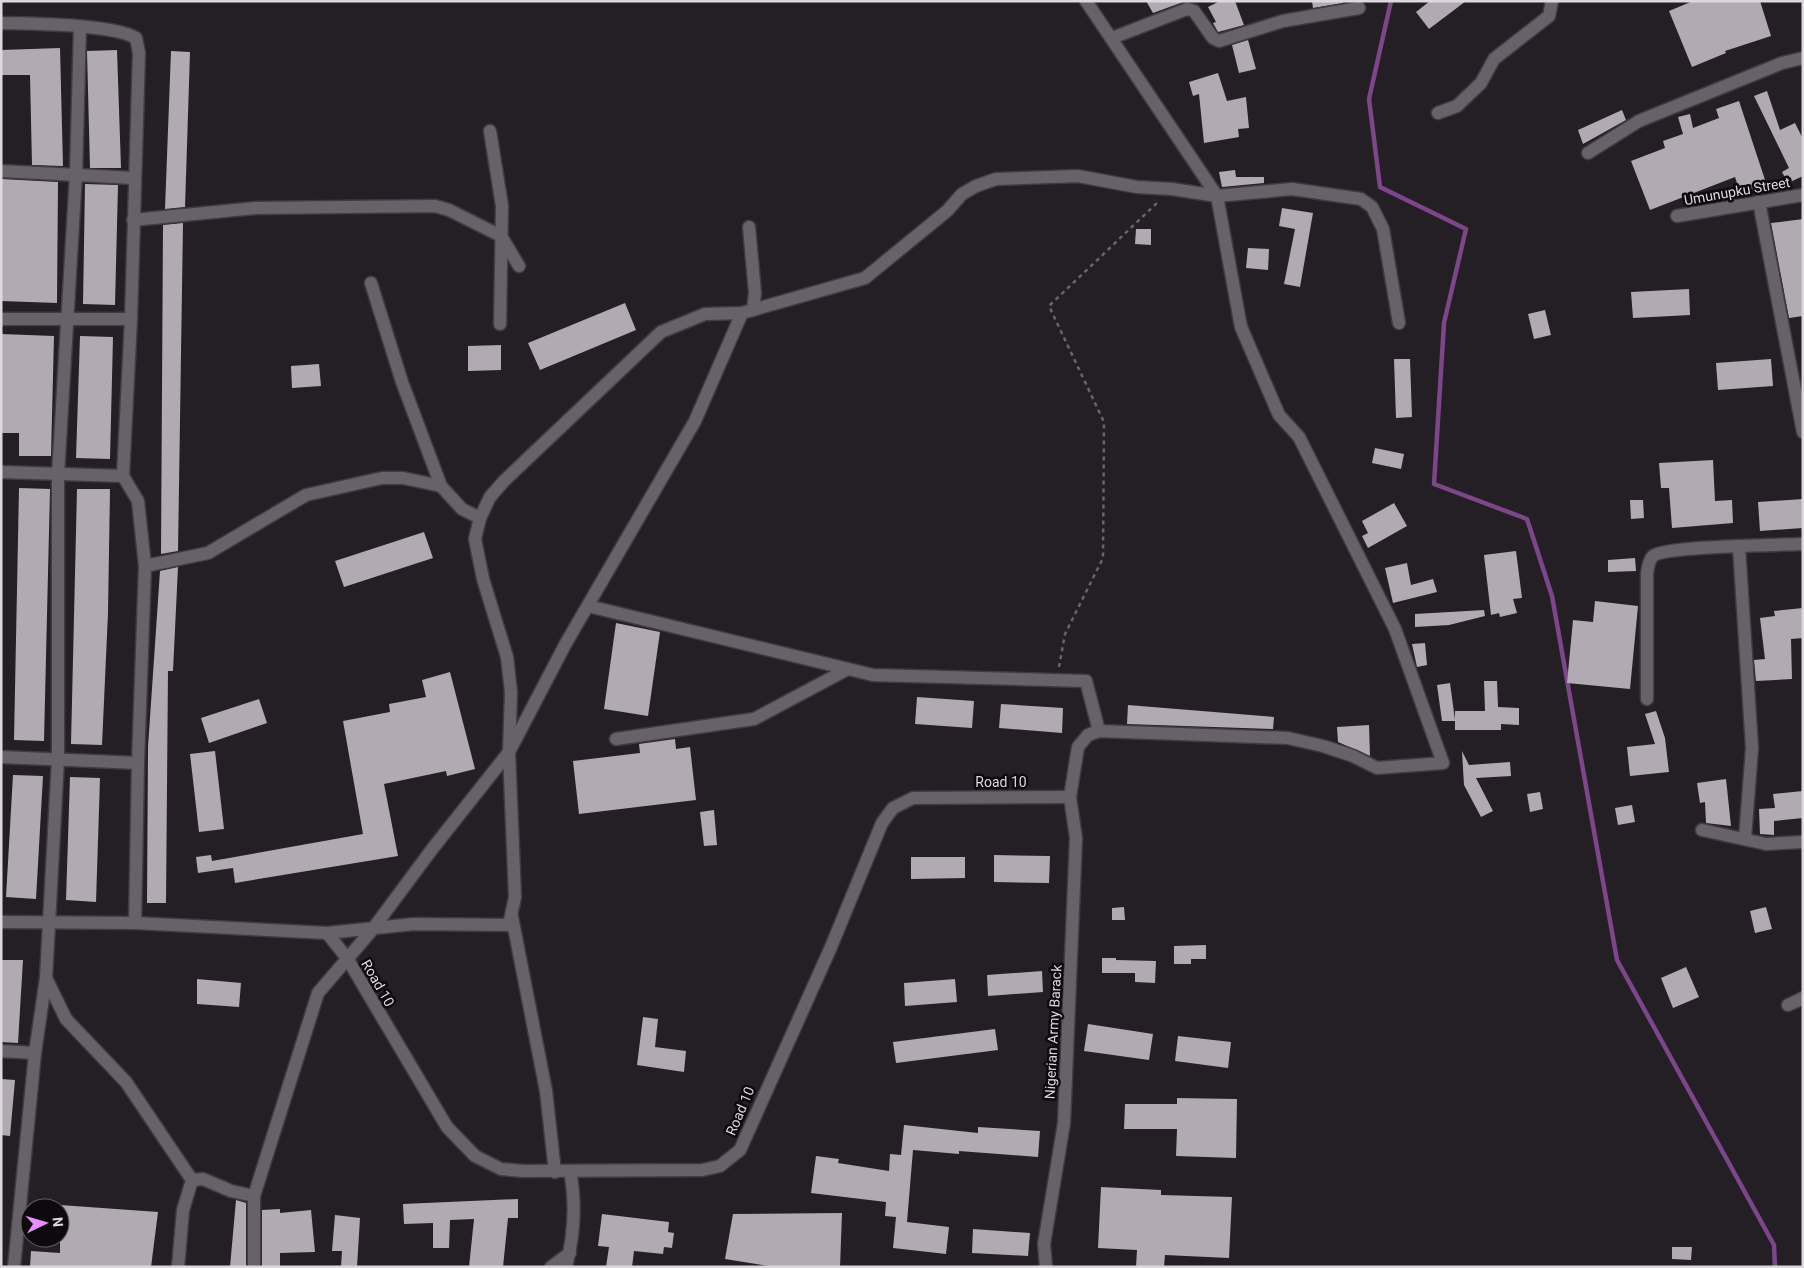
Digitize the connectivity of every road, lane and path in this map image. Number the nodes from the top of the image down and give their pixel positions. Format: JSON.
{"nodes":[{"id":1,"x":1086,"y":1,"type":"edge"},
{"id":2,"x":1552,"y":1,"type":"edge"},
{"id":3,"x":1358,"y":8,"type":"dead end"},
{"id":4,"x":1,"y":23,"type":"edge"},
{"id":5,"x":80,"y":27,"type":"junction"},
{"id":6,"x":1112,"y":38,"type":"junction"},
{"id":7,"x":1803,"y":58,"type":"edge"},
{"id":8,"x":1438,"y":112,"type":"dead end"},
{"id":9,"x":490,"y":132,"type":"dead end"},
{"id":10,"x":1588,"y":153,"type":"dead end"},
{"id":11,"x":1,"y":171,"type":"edge"},
{"id":12,"x":76,"y":174,"type":"junction"},
{"id":13,"x":134,"y":178,"type":"junction"},
{"id":14,"x":1172,"y":189,"type":"junction"},
{"id":15,"x":1803,"y":195,"type":"edge"},
{"id":16,"x":1217,"y":196,"type":"junction"},
{"id":17,"x":1759,"y":202,"type":"junction"},
{"id":18,"x":1677,"y":216,"type":"dead end"},
{"id":19,"x":133,"y":220,"type":"junction"},
{"id":20,"x":748,"y":227,"type":"dead end"},
{"id":21,"x":501,"y":236,"type":"junction"},
{"id":22,"x":519,"y":266,"type":"dead end"},
{"id":23,"x":371,"y":282,"type":"dead end"},
{"id":24,"x":747,"y":312,"type":"junction"},
{"id":25,"x":131,"y":318,"type":"junction"},
{"id":26,"x":1,"y":319,"type":"edge"},
{"id":27,"x":68,"y":319,"type":"junction"},
{"id":28,"x":1398,"y":323,"type":"dead end"},
{"id":29,"x":500,"y":324,"type":"dead end"},
{"id":30,"x":1803,"y":432,"type":"edge"},
{"id":31,"x":1,"y":472,"type":"edge"},
{"id":32,"x":58,"y":474,"type":"junction"},
{"id":33,"x":123,"y":476,"type":"junction"},
{"id":34,"x":441,"y":486,"type":"junction"},
{"id":35,"x":480,"y":518,"type":"junction"},
{"id":36,"x":1803,"y":544,"type":"edge"},
{"id":37,"x":1739,"y":547,"type":"junction"},
{"id":38,"x":146,"y":566,"type":"junction"},
{"id":39,"x":588,"y":606,"type":"junction"},
{"id":40,"x":848,"y":669,"type":"junction"},
{"id":41,"x":1057,"y":680,"type":"junction"},
{"id":42,"x":1647,"y":700,"type":"dead end"},
{"id":43,"x":1099,"y":731,"type":"junction"},
{"id":44,"x":616,"y":739,"type":"dead end"},
{"id":45,"x":510,"y":752,"type":"junction"},
{"id":46,"x":1,"y":757,"type":"edge"},
{"id":47,"x":58,"y":759,"type":"junction"},
{"id":48,"x":138,"y":764,"type":"junction"},
{"id":49,"x":1070,"y":797,"type":"junction"},
{"id":50,"x":1702,"y":830,"type":"dead end"},
{"id":51,"x":1745,"y":838,"type":"junction"},
{"id":52,"x":1803,"y":842,"type":"edge"},
{"id":53,"x":512,"y":917,"type":"junction"},
{"id":54,"x":1,"y":922,"type":"edge"},
{"id":55,"x":48,"y":923,"type":"junction"},
{"id":56,"x":136,"y":923,"type":"junction"},
{"id":57,"x":372,"y":930,"type":"junction"},
{"id":58,"x":327,"y":933,"type":"junction"},
{"id":59,"x":347,"y":958,"type":"junction"},
{"id":60,"x":46,"y":978,"type":"junction"},
{"id":61,"x":1803,"y":998,"type":"edge"},
{"id":62,"x":1788,"y":1005,"type":"dead end"},
{"id":63,"x":1,"y":1051,"type":"edge"},
{"id":64,"x":35,"y":1053,"type":"junction"},
{"id":65,"x":570,"y":1171,"type":"junction"},
{"id":66,"x":555,"y":1172,"type":"junction"},
{"id":67,"x":192,"y":1180,"type":"junction"},
{"id":68,"x":254,"y":1196,"type":"junction"},
{"id":69,"x":570,"y":1253,"type":"junction"},
{"id":70,"x":14,"y":1267,"type":"edge"},
{"id":71,"x":178,"y":1267,"type":"edge"},
{"id":72,"x":254,"y":1267,"type":"edge"},
{"id":73,"x":551,"y":1267,"type":"edge"},
{"id":74,"x":566,"y":1267,"type":"edge"},
{"id":75,"x":1046,"y":1267,"type":"edge"}],
"edges":[{"from":1,"to":6,"type":"street"},
{"from":2,"to":8,"type":"street"},
{"from":3,"to":6,"type":"street"},
{"from":4,"to":5,"type":"street"},
{"from":5,"to":12,"type":"street"},
{"from":5,"to":13,"type":"street"},
{"from":6,"to":16,"type":"street"},
{"from":7,"to":10,"type":"street"},
{"from":9,"to":21,"type":"street"},
{"from":11,"to":12,"type":"street"},
{"from":12,"to":13,"type":"street"},
{"from":12,"to":27,"type":"street"},
{"from":13,"to":19,"type":"street"},
{"from":14,"to":16,"type":"street"},
{"from":14,"to":24,"type":"street"},
{"from":14,"to":41,"type":"path"},
{"from":15,"to":17,"type":"street","name":"Umunupku Street"},
{"from":16,"to":28,"type":"street"},
{"from":16,"to":43,"type":"street"},
{"from":17,"to":18,"type":"street","name":"Umunupku Street"},
{"from":17,"to":30,"type":"street"},
{"from":19,"to":21,"type":"street"},
{"from":19,"to":25,"type":"street"},
{"from":20,"to":24,"type":"street"},
{"from":21,"to":22,"type":"street"},
{"from":21,"to":29,"type":"street"},
{"from":23,"to":34,"type":"street"},
{"from":24,"to":35,"type":"street"},
{"from":24,"to":39,"type":"street"},
{"from":25,"to":27,"type":"street"},
{"from":25,"to":33,"type":"street"},
{"from":26,"to":27,"type":"street"},
{"from":27,"to":32,"type":"street"},
{"from":31,"to":32,"type":"street"},
{"from":32,"to":33,"type":"street"},
{"from":32,"to":47,"type":"street"},
{"from":33,"to":38,"type":"street"},
{"from":34,"to":35,"type":"street"},
{"from":34,"to":38,"type":"street"},
{"from":35,"to":45,"type":"street"},
{"from":36,"to":37,"type":"street"},
{"from":37,"to":42,"type":"street"},
{"from":37,"to":51,"type":"street"},
{"from":38,"to":48,"type":"street"},
{"from":39,"to":40,"type":"street"},
{"from":39,"to":45,"type":"street"},
{"from":40,"to":41,"type":"street"},
{"from":40,"to":44,"type":"street"},
{"from":41,"to":43,"type":"street"},
{"from":43,"to":49,"type":"street","name":"Nigerian Army Barack"},
{"from":45,"to":53,"type":"street"},
{"from":45,"to":57,"type":"street"},
{"from":46,"to":47,"type":"street"},
{"from":47,"to":48,"type":"street"},
{"from":47,"to":55,"type":"street"},
{"from":48,"to":56,"type":"street"},
{"from":49,"to":65,"type":"street","name":"Road 10"},
{"from":49,"to":75,"type":"street","name":"Nigerian Army Barack"},
{"from":50,"to":51,"type":"street"},
{"from":51,"to":52,"type":"street"},
{"from":53,"to":57,"type":"street"},
{"from":53,"to":66,"type":"street"},
{"from":54,"to":55,"type":"street"},
{"from":55,"to":56,"type":"street"},
{"from":55,"to":60,"type":"street"},
{"from":56,"to":58,"type":"street"},
{"from":57,"to":58,"type":"street"},
{"from":57,"to":59,"type":"street"},
{"from":58,"to":59,"type":"street","name":"Road 10"},
{"from":59,"to":66,"type":"street","name":"Road 10"},
{"from":59,"to":68,"type":"street"},
{"from":60,"to":64,"type":"street"},
{"from":60,"to":67,"type":"street"},
{"from":61,"to":62,"type":"street"},
{"from":63,"to":64,"type":"street"},
{"from":64,"to":70,"type":"street"},
{"from":65,"to":66,"type":"street","name":"Road 10"},
{"from":65,"to":69,"type":"street"},
{"from":67,"to":68,"type":"street"},
{"from":67,"to":71,"type":"street"},
{"from":68,"to":72,"type":"street"},
{"from":69,"to":73,"type":"street"},
{"from":69,"to":74,"type":"street"}]}
